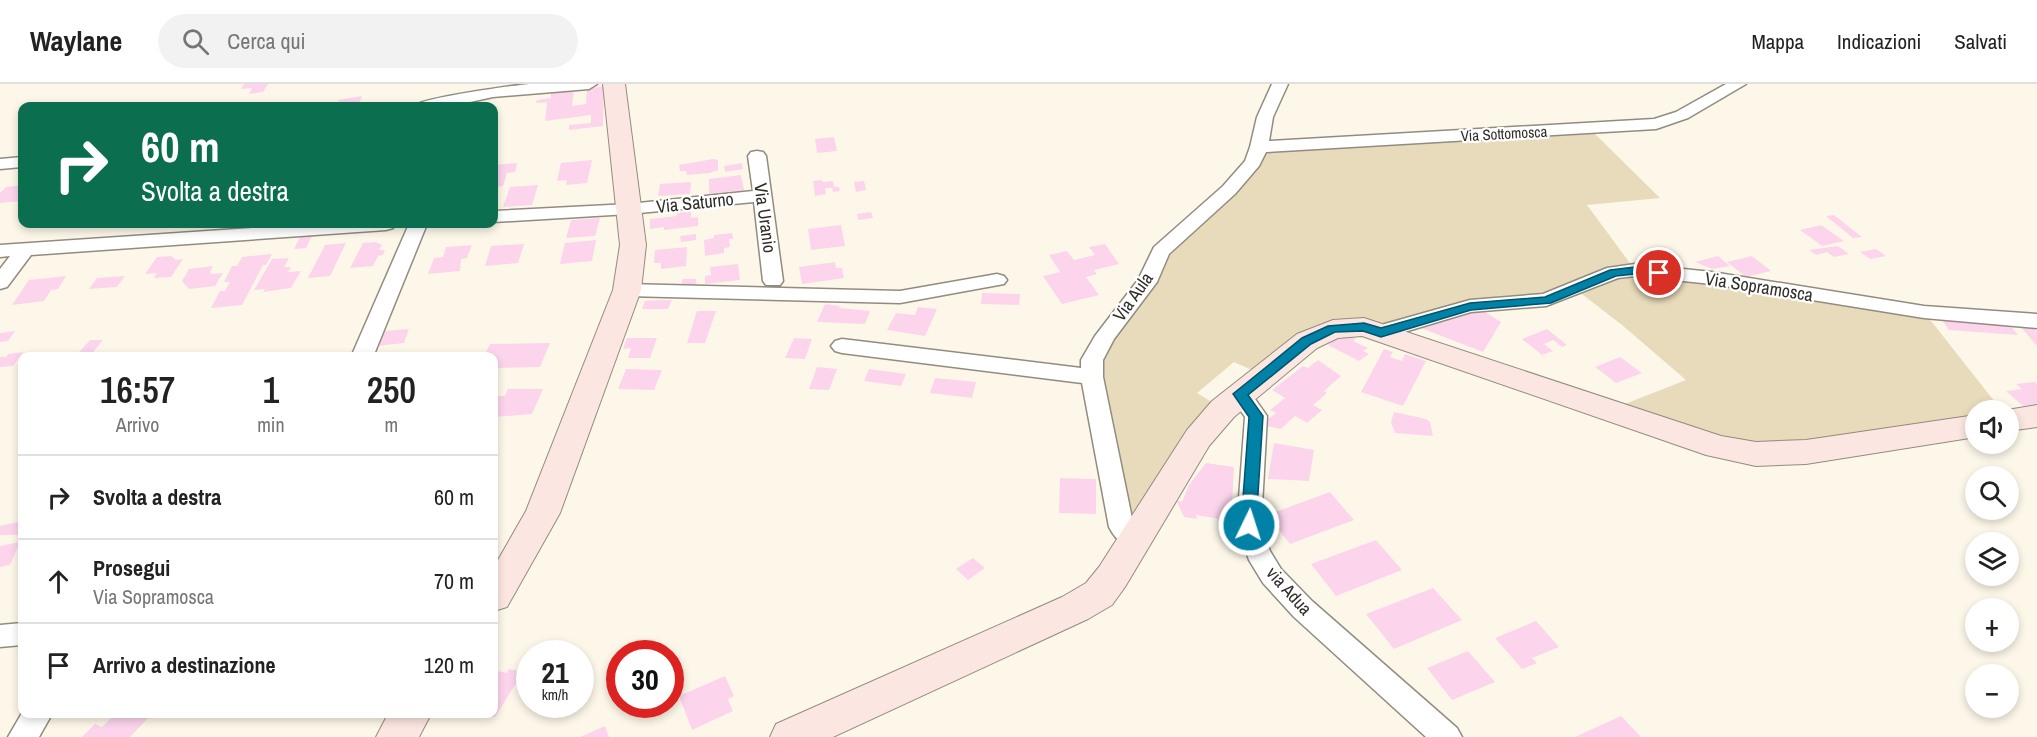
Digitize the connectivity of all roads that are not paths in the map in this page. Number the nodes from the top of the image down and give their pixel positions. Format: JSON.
{"nodes":[{"id":1,"x":589,"y":84,"type":"edge"},
{"id":2,"x":615,"y":84,"type":"edge"},
{"id":3,"x":1280,"y":84,"type":"edge"},
{"id":4,"x":1738,"y":84,"type":"edge"},
{"id":5,"x":444,"y":102,"type":"edge"},
{"id":6,"x":1259,"y":147,"type":"junction"},
{"id":7,"x":757,"y":156,"type":"dead end"},
{"id":8,"x":762,"y":196,"type":"junction"},
{"id":9,"x":629,"y":209,"type":"junction"},
{"id":10,"x":498,"y":217,"type":"edge"},
{"id":11,"x":328,"y":228,"type":"edge"},
{"id":12,"x":416,"y":228,"type":"edge"},
{"id":13,"x":25,"y":249,"type":"junction"},
{"id":14,"x":0,"y":251,"type":"edge"},
{"id":15,"x":997,"y":280,"type":"dead end"},
{"id":16,"x":773,"y":281,"type":"dead end"},
{"id":17,"x":0,"y":283,"type":"edge"},
{"id":18,"x":627,"y":290,"type":"junction"},
{"id":19,"x":2037,"y":321,"type":"edge"},
{"id":20,"x":1381,"y":333,"type":"junction"},
{"id":21,"x":842,"y":346,"type":"dead end"},
{"id":22,"x":364,"y":352,"type":"edge"},
{"id":23,"x":1092,"y":377,"type":"junction"},
{"id":24,"x":1240,"y":394,"type":"junction"},
{"id":25,"x":2037,"y":416,"type":"edge"},
{"id":26,"x":2019,"y":418,"type":"edge"},
{"id":27,"x":1965,"y":428,"type":"edge"},
{"id":28,"x":1136,"y":540,"type":"junction"},
{"id":29,"x":498,"y":590,"type":"edge"},
{"id":30,"x":18,"y":634,"type":"edge"},
{"id":31,"x":0,"y":636,"type":"edge"},
{"id":32,"x":35,"y":718,"type":"edge"},
{"id":33,"x":408,"y":718,"type":"edge"},
{"id":34,"x":23,"y":737,"type":"edge"},
{"id":35,"x":396,"y":737,"type":"edge"},
{"id":36,"x":790,"y":737,"type":"edge"},
{"id":37,"x":1447,"y":737,"type":"edge"}],
"edges":[{"from":1,"to":5,"type":"street"},
{"from":2,"to":9,"type":"main road"},
{"from":3,"to":6,"type":"street","name":"Via Aula"},
{"from":4,"to":6,"type":"street","name":"Via Sottomosca"},
{"from":6,"to":23,"type":"street","name":"Via Aula"},
{"from":7,"to":8,"type":"street","name":"Via Uranio"},
{"from":8,"to":9,"type":"street","name":"Via Saturno"},
{"from":8,"to":16,"type":"street","name":"Via Uranio"},
{"from":9,"to":10,"type":"street","name":"Via Saturno"},
{"from":9,"to":18,"type":"main road"},
{"from":11,"to":13,"type":"street"},
{"from":12,"to":22,"type":"street"},
{"from":13,"to":14,"type":"street"},
{"from":13,"to":17,"type":"street"},
{"from":15,"to":18,"type":"street"},
{"from":18,"to":29,"type":"main road"},
{"from":19,"to":20,"type":"street","name":"Via Sopramosca"},
{"from":20,"to":24,"type":"main road"},
{"from":20,"to":27,"type":"main road"},
{"from":21,"to":23,"type":"street"},
{"from":23,"to":28,"type":"street","name":"Via Aula"},
{"from":24,"to":28,"type":"main road"},
{"from":24,"to":37,"type":"street","name":"via Adua"},
{"from":25,"to":26,"type":"main road"},
{"from":28,"to":36,"type":"main road"},
{"from":30,"to":31,"type":"street"},
{"from":32,"to":34,"type":"street"},
{"from":33,"to":35,"type":"main road"}]}
